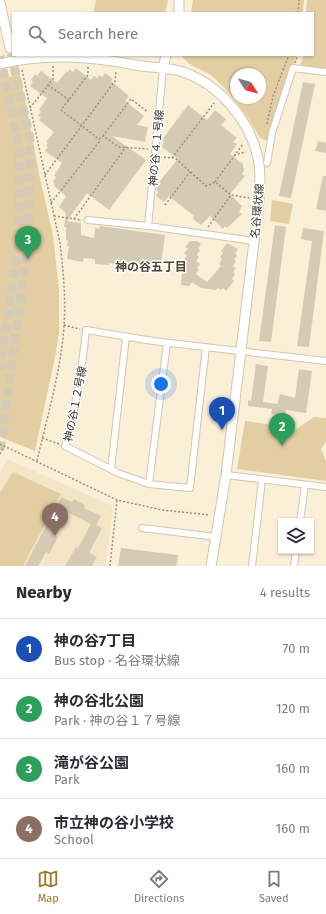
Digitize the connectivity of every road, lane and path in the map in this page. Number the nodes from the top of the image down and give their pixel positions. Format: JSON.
{"nodes":[{"id":1,"x":3,"y":0,"type":"edge"},
{"id":2,"x":179,"y":0,"type":"edge"},
{"id":3,"x":299,"y":0,"type":"edge"},
{"id":4,"x":0,"y":3,"type":"edge"},
{"id":5,"x":179,"y":12,"type":"edge"},
{"id":6,"x":298,"y":12,"type":"edge"},
{"id":7,"x":3,"y":15,"type":"junction"},
{"id":8,"x":10,"y":48,"type":"dead end"},
{"id":9,"x":166,"y":56,"type":"edge"},
{"id":10,"x":289,"y":56,"type":"edge"},
{"id":11,"x":0,"y":64,"type":"edge"},
{"id":12,"x":53,"y":66,"type":"dead end"},
{"id":13,"x":88,"y":67,"type":"dead end"},
{"id":14,"x":163,"y":69,"type":"junction"},
{"id":15,"x":22,"y":70,"type":"dead end"},
{"id":16,"x":116,"y":71,"type":"dead end"},
{"id":17,"x":326,"y":72,"type":"edge"},
{"id":18,"x":48,"y":86,"type":"junction"},
{"id":19,"x":69,"y":100,"type":"junction"},
{"id":20,"x":214,"y":103,"type":"dead end"},
{"id":21,"x":30,"y":108,"type":"junction"},
{"id":22,"x":148,"y":112,"type":"dead end"},
{"id":23,"x":81,"y":125,"type":"junction"},
{"id":24,"x":267,"y":125,"type":"dead end"},
{"id":25,"x":103,"y":136,"type":"junction"},
{"id":26,"x":99,"y":139,"type":"junction"},
{"id":27,"x":243,"y":144,"type":"dead end"},
{"id":28,"x":126,"y":147,"type":"junction"},
{"id":29,"x":148,"y":149,"type":"dead end"},
{"id":30,"x":246,"y":152,"type":"dead end"},
{"id":31,"x":234,"y":155,"type":"junction"},
{"id":32,"x":159,"y":157,"type":"dead end"},
{"id":33,"x":172,"y":158,"type":"junction"},
{"id":34,"x":267,"y":164,"type":"dead end"},
{"id":35,"x":190,"y":172,"type":"junction"},
{"id":36,"x":45,"y":175,"type":"junction"},
{"id":37,"x":215,"y":182,"type":"junction"},
{"id":38,"x":231,"y":195,"type":"junction"},
{"id":39,"x":250,"y":198,"type":"dead end"},
{"id":40,"x":52,"y":203,"type":"junction"},
{"id":41,"x":165,"y":205,"type":"dead end"},
{"id":42,"x":54,"y":216,"type":"junction"},
{"id":43,"x":74,"y":218,"type":"junction"},
{"id":44,"x":88,"y":220,"type":"joint"},
{"id":45,"x":148,"y":226,"type":"junction"},
{"id":46,"x":207,"y":229,"type":"dead end"},
{"id":47,"x":254,"y":241,"type":"junction"},
{"id":48,"x":64,"y":325,"type":"junction"},
{"id":49,"x":86,"y":330,"type":"junction"},
{"id":50,"x":126,"y":337,"type":"junction"},
{"id":51,"x":167,"y":343,"type":"junction"},
{"id":52,"x":206,"y":347,"type":"junction"},
{"id":53,"x":240,"y":350,"type":"junction"},
{"id":54,"x":326,"y":361,"type":"edge"},
{"id":55,"x":42,"y":438,"type":"junction"},
{"id":56,"x":0,"y":444,"type":"edge"},
{"id":57,"x":4,"y":446,"type":"junction"},
{"id":58,"x":65,"y":446,"type":"junction"},
{"id":59,"x":0,"y":454,"type":"edge"},
{"id":60,"x":37,"y":461,"type":"junction"},
{"id":61,"x":111,"y":469,"type":"junction"},
{"id":62,"x":226,"y":475,"type":"junction"},
{"id":63,"x":262,"y":480,"type":"junction"},
{"id":64,"x":149,"y":484,"type":"junction"},
{"id":65,"x":305,"y":485,"type":"junction"},
{"id":66,"x":326,"y":487,"type":"edge"},
{"id":67,"x":117,"y":500,"type":"junction"},
{"id":68,"x":210,"y":515,"type":"dead end"},
{"id":69,"x":300,"y":518,"type":"edge"},
{"id":70,"x":142,"y":528,"type":"dead end"},
{"id":71,"x":217,"y":537,"type":"junction"},
{"id":72,"x":296,"y":554,"type":"edge"},
{"id":73,"x":110,"y":566,"type":"edge"},
{"id":74,"x":211,"y":566,"type":"edge"},
{"id":75,"x":252,"y":566,"type":"edge"},
{"id":76,"x":294,"y":566,"type":"edge"}],
"edges":[{"from":1,"to":7,"type":"street"},
{"from":2,"to":5,"type":"street"},
{"from":3,"to":6,"type":"path"},
{"from":4,"to":7,"type":"street"},
{"from":7,"to":8,"type":"street"},
{"from":9,"to":14,"type":"street"},
{"from":10,"to":24,"type":"path"},
{"from":11,"to":14,"type":"street","name":"名谷環状線"},
{"from":12,"to":18,"type":"path"},
{"from":13,"to":19,"type":"path"},
{"from":14,"to":45,"type":"street","name":"神の谷４１号線"},
{"from":14,"to":47,"type":"street","name":"名谷環状線"},
{"from":15,"to":21,"type":"path"},
{"from":16,"to":23,"type":"path"},
{"from":17,"to":34,"type":"street"},
{"from":18,"to":19,"type":"path"},
{"from":18,"to":21,"type":"path"},
{"from":19,"to":23,"type":"path"},
{"from":20,"to":33,"type":"path"},
{"from":21,"to":36,"type":"path"},
{"from":22,"to":25,"type":"path"},
{"from":23,"to":26,"type":"path"},
{"from":23,"to":36,"type":"path"},
{"from":25,"to":26,"type":"path"},
{"from":25,"to":28,"type":"path"},
{"from":26,"to":40,"type":"path"},
{"from":27,"to":31,"type":"path"},
{"from":28,"to":29,"type":"path"},
{"from":28,"to":43,"type":"path"},
{"from":30,"to":31,"type":"path"},
{"from":31,"to":37,"type":"path"},
{"from":32,"to":33,"type":"path"},
{"from":33,"to":35,"type":"path"},
{"from":35,"to":37,"type":"path"},
{"from":35,"to":41,"type":"path"},
{"from":36,"to":40,"type":"path"},
{"from":37,"to":38,"type":"path"},
{"from":38,"to":39,"type":"path"},
{"from":38,"to":46,"type":"path"},
{"from":40,"to":42,"type":"path"},
{"from":42,"to":43,"type":"path"},
{"from":42,"to":48,"type":"path"},
{"from":43,"to":44,"type":"path"},
{"from":44,"to":45,"type":"street"},
{"from":45,"to":47,"type":"street"},
{"from":47,"to":53,"type":"street","name":"名谷環状線"},
{"from":48,"to":49,"type":"path"},
{"from":48,"to":55,"type":"path"},
{"from":49,"to":50,"type":"street"},
{"from":49,"to":58,"type":"street","name":"神の谷１２号線"},
{"from":50,"to":51,"type":"street"},
{"from":50,"to":61,"type":"street"},
{"from":51,"to":52,"type":"street"},
{"from":51,"to":64,"type":"street"},
{"from":52,"to":53,"type":"street"},
{"from":52,"to":64,"type":"street","name":"神の谷１２号線"},
{"from":53,"to":54,"type":"street"},
{"from":53,"to":62,"type":"street","name":"名谷環状線"},
{"from":55,"to":58,"type":"path"},
{"from":55,"to":60,"type":"path"},
{"from":56,"to":57,"type":"path"},
{"from":57,"to":59,"type":"path"},
{"from":57,"to":60,"type":"path"},
{"from":58,"to":61,"type":"street","name":"神の谷１２号線"},
{"from":60,"to":67,"type":"path"},
{"from":61,"to":64,"type":"street","name":"神の谷１２号線"},
{"from":62,"to":63,"type":"street"},
{"from":62,"to":71,"type":"street","name":"名谷環状線"},
{"from":63,"to":65,"type":"street"},
{"from":63,"to":75,"type":"street"},
{"from":65,"to":66,"type":"street"},
{"from":65,"to":69,"type":"street"},
{"from":67,"to":68,"type":"path"},
{"from":67,"to":73,"type":"path"},
{"from":70,"to":71,"type":"street"},
{"from":71,"to":74,"type":"street","name":"名谷環状線"},
{"from":72,"to":76,"type":"street"}]}
